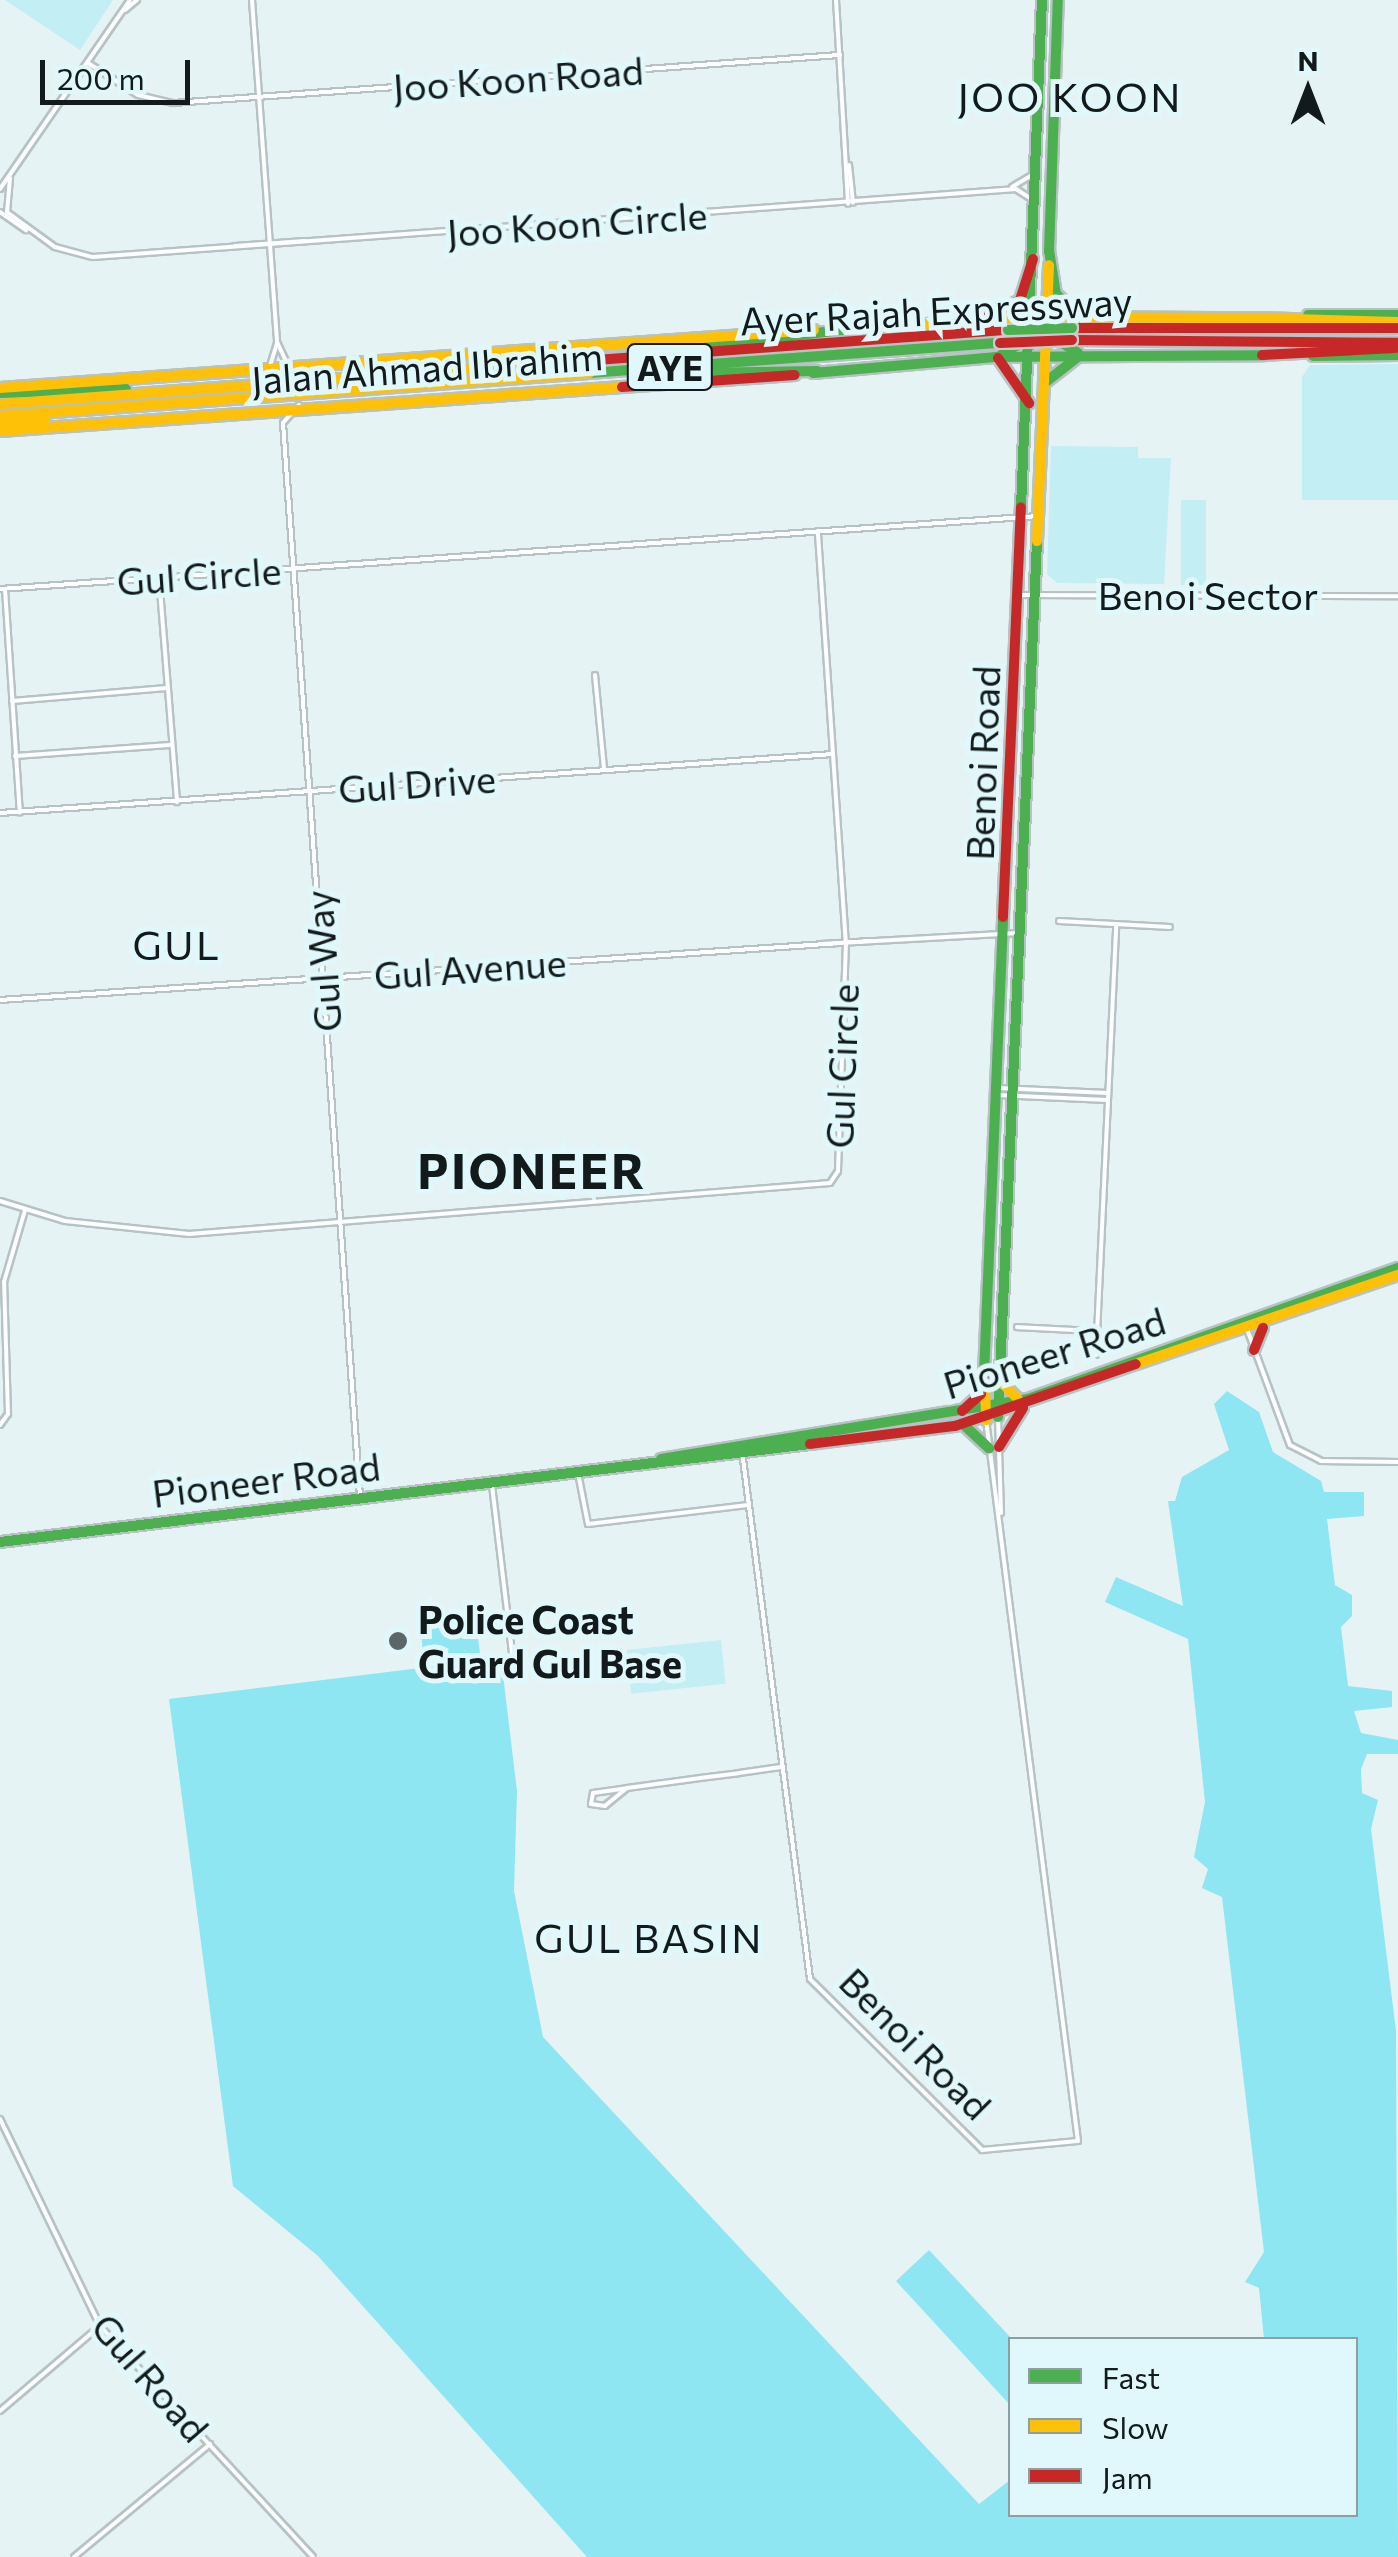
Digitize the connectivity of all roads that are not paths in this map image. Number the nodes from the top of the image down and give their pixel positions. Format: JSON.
{"nodes":[{"id":1,"x":133,"y":0,"type":"edge"},
{"id":2,"x":252,"y":0,"type":"edge"},
{"id":3,"x":836,"y":0,"type":"edge"},
{"id":4,"x":1042,"y":0,"type":"edge"},
{"id":5,"x":1058,"y":0,"type":"edge"},
{"id":6,"x":840,"y":55,"type":"junction"},
{"id":7,"x":88,"y":63,"type":"junction"},
{"id":8,"x":259,"y":97,"type":"junction"},
{"id":9,"x":1036,"y":169,"type":"junction"},
{"id":10,"x":10,"y":178,"type":"junction"},
{"id":11,"x":1008,"y":189,"type":"junction"},
{"id":12,"x":0,"y":190,"type":"edge"},
{"id":13,"x":850,"y":204,"type":"junction"},
{"id":14,"x":1035,"y":204,"type":"junction"},
{"id":15,"x":0,"y":212,"type":"edge"},
{"id":16,"x":30,"y":231,"type":"junction"},
{"id":17,"x":270,"y":244,"type":"junction"},
{"id":18,"x":1048,"y":250,"type":"junction"},
{"id":19,"x":1033,"y":259,"type":"junction"},
{"id":20,"x":1090,"y":317,"type":"junction"},
{"id":21,"x":978,"y":320,"type":"junction"},
{"id":22,"x":1398,"y":322,"type":"edge"},
{"id":23,"x":1009,"y":324,"type":"junction"},
{"id":24,"x":1074,"y":328,"type":"junction"},
{"id":25,"x":850,"y":330,"type":"junction"},
{"id":26,"x":1041,"y":334,"type":"junction"},
{"id":27,"x":277,"y":342,"type":"junction"},
{"id":28,"x":1398,"y":349,"type":"edge"},
{"id":29,"x":659,"y":355,"type":"junction"},
{"id":30,"x":1082,"y":355,"type":"junction"},
{"id":31,"x":996,"y":357,"type":"junction"},
{"id":32,"x":298,"y":369,"type":"junction"},
{"id":33,"x":817,"y":371,"type":"junction"},
{"id":34,"x":262,"y":372,"type":"junction"},
{"id":35,"x":596,"y":372,"type":"junction"},
{"id":36,"x":1047,"y":381,"type":"junction"},
{"id":37,"x":204,"y":388,"type":"junction"},
{"id":38,"x":0,"y":391,"type":"edge"},
{"id":39,"x":1029,"y":403,"type":"junction"},
{"id":40,"x":0,"y":404,"type":"edge"},
{"id":41,"x":299,"y":404,"type":"junction"},
{"id":42,"x":264,"y":407,"type":"junction"},
{"id":43,"x":66,"y":413,"type":"junction"},
{"id":44,"x":0,"y":416,"type":"edge"},
{"id":45,"x":283,"y":423,"type":"junction"},
{"id":46,"x":0,"y":428,"type":"edge"},
{"id":47,"x":1038,"y":516,"type":"junction"},
{"id":48,"x":1020,"y":517,"type":"junction"},
{"id":49,"x":818,"y":531,"type":"junction"},
{"id":50,"x":294,"y":569,"type":"junction"},
{"id":51,"x":159,"y":578,"type":"junction"},
{"id":52,"x":2,"y":589,"type":"edge"},
{"id":53,"x":1018,"y":595,"type":"junction"},
{"id":54,"x":1034,"y":595,"type":"junction"},
{"id":55,"x":1398,"y":596,"type":"edge"},
{"id":56,"x":595,"y":675,"type":"dead end"},
{"id":57,"x":166,"y":688,"type":"junction"},
{"id":58,"x":12,"y":702,"type":"junction"},
{"id":59,"x":172,"y":745,"type":"junction"},
{"id":60,"x":834,"y":754,"type":"junction"},
{"id":61,"x":15,"y":756,"type":"junction"},
{"id":62,"x":604,"y":769,"type":"junction"},
{"id":63,"x":310,"y":791,"type":"junction"},
{"id":64,"x":177,"y":802,"type":"junction"},
{"id":65,"x":20,"y":812,"type":"junction"},
{"id":66,"x":0,"y":814,"type":"edge"},
{"id":67,"x":1059,"y":922,"type":"dead end"},
{"id":68,"x":1116,"y":924,"type":"junction"},
{"id":69,"x":1170,"y":927,"type":"dead end"},
{"id":70,"x":1004,"y":933,"type":"junction"},
{"id":71,"x":1019,"y":933,"type":"junction"},
{"id":72,"x":845,"y":942,"type":"junction"},
{"id":73,"x":324,"y":978,"type":"junction"},
{"id":74,"x":0,"y":1000,"type":"edge"},
{"id":75,"x":997,"y":1092,"type":"junction"},
{"id":76,"x":1012,"y":1092,"type":"junction"},
{"id":77,"x":1108,"y":1097,"type":"junction"},
{"id":78,"x":0,"y":1200,"type":"edge"},
{"id":79,"x":25,"y":1210,"type":"junction"},
{"id":80,"x":339,"y":1222,"type":"junction"},
{"id":81,"x":1398,"y":1272,"type":"edge"},
{"id":82,"x":1268,"y":1323,"type":"junction"},
{"id":83,"x":1017,"y":1327,"type":"dead end"},
{"id":84,"x":1247,"y":1328,"type":"junction"},
{"id":85,"x":1097,"y":1331,"type":"junction"},
{"id":86,"x":1230,"y":1337,"type":"junction"},
{"id":87,"x":1212,"y":1339,"type":"junction"},
{"id":88,"x":1254,"y":1350,"type":"junction"},
{"id":89,"x":1096,"y":1356,"type":"dead end"},
{"id":90,"x":984,"y":1372,"type":"junction"},
{"id":91,"x":998,"y":1380,"type":"junction"},
{"id":92,"x":1025,"y":1404,"type":"junction"},
{"id":93,"x":992,"y":1413,"type":"junction"},
{"id":94,"x":955,"y":1421,"type":"junction"},
{"id":95,"x":0,"y":1425,"type":"edge"},
{"id":96,"x":994,"y":1448,"type":"junction"},
{"id":97,"x":741,"y":1449,"type":"junction"},
{"id":98,"x":1398,"y":1462,"type":"edge"},
{"id":99,"x":578,"y":1470,"type":"junction"},
{"id":100,"x":492,"y":1480,"type":"junction"},
{"id":101,"x":360,"y":1498,"type":"junction"},
{"id":102,"x":748,"y":1505,"type":"junction"},
{"id":103,"x":1001,"y":1528,"type":"junction"},
{"id":104,"x":0,"y":1542,"type":"edge"},
{"id":105,"x":512,"y":1660,"type":"dead end"},
{"id":106,"x":781,"y":1766,"type":"junction"},
{"id":107,"x":627,"y":1788,"type":"junction"},
{"id":108,"x":0,"y":2119,"type":"edge"},
{"id":109,"x":100,"y":2326,"type":"junction"},
{"id":110,"x":0,"y":2411,"type":"edge"},
{"id":111,"x":210,"y":2444,"type":"junction"},
{"id":112,"x":74,"y":2557,"type":"edge"},
{"id":113,"x":313,"y":2557,"type":"edge"}],
"edges":[{"from":1,"to":7,"type":"street"},
{"from":2,"to":8,"type":"street"},
{"from":3,"to":6,"type":"street"},
{"from":4,"to":9,"type":"main road","name":"Benoi Road"},
{"from":5,"to":18,"type":"main road","name":"Benoi Road"},
{"from":6,"to":8,"type":"street","name":"Joo Koon Road"},
{"from":6,"to":13,"type":"street"},
{"from":7,"to":8,"type":"street","name":"Joo Koon Road"},
{"from":7,"to":10,"type":"street"},
{"from":8,"to":17,"type":"street"},
{"from":9,"to":11,"type":"street"},
{"from":9,"to":14,"type":"main road","name":"Benoi Road"},
{"from":10,"to":12,"type":"street"},
{"from":10,"to":16,"type":"street"},
{"from":11,"to":13,"type":"street","name":"Joo Koon Circle"},
{"from":11,"to":14,"type":"street"},
{"from":13,"to":17,"type":"street","name":"Joo Koon Circle"},
{"from":14,"to":19,"type":"main road","name":"Benoi Road"},
{"from":15,"to":16,"type":"street","name":"Joo Koon Circle"},
{"from":16,"to":17,"type":"street","name":"Joo Koon Circle"},
{"from":17,"to":27,"type":"street"},
{"from":18,"to":20,"type":"main road"},
{"from":18,"to":26,"type":"main road","name":"Benoi Road"},
{"from":19,"to":21,"type":"main road"},
{"from":19,"to":26,"type":"main road","name":"Benoi Road"},
{"from":20,"to":22,"type":"main road","name":"Jalan Ahmad Ibrahim"},
{"from":20,"to":24,"type":"main road","name":"Jalan Ahmad Ibrahim"},
{"from":21,"to":23,"type":"main road","name":"Jalan Ahmad Ibrahim"},
{"from":21,"to":25,"type":"main road","name":"Jalan Ahmad Ibrahim"},
{"from":22,"to":24,"type":"main road","name":"Ayer Rajah Expressway","number":"AYE"},
{"from":23,"to":24,"type":"main road","name":"Ayer Rajah Expressway","number":"AYE","bridge":true},
{"from":23,"to":26,"type":"main road","name":"Jalan Ahmad Ibrahim"},
{"from":23,"to":29,"type":"main road","name":"Ayer Rajah Expressway","number":"AYE"},
{"from":24,"to":26,"type":"main road","name":"Jalan Ahmad Ibrahim"},
{"from":24,"to":28,"type":"main road","name":"Ayer Rajah Expressway","number":"AYE"},
{"from":24,"to":35,"type":"main road","name":"Ayer Rajah Expressway","number":"AYE","bridge":true},
{"from":25,"to":29,"type":"main road"},
{"from":25,"to":32,"type":"main road","name":"Jalan Ahmad Ibrahim"},
{"from":26,"to":30,"type":"main road","name":"Jalan Ahmad Ibrahim"},
{"from":26,"to":30,"type":"main road"},
{"from":26,"to":31,"type":"main road","name":"Jalan Ahmad Ibrahim"},
{"from":26,"to":36,"type":"main road","name":"Benoi Road"},
{"from":26,"to":39,"type":"main road","name":"Benoi Road"},
{"from":27,"to":32,"type":"street"},
{"from":27,"to":34,"type":"street"},
{"from":28,"to":30,"type":"main road","name":"Jalan Ahmad Ibrahim"},
{"from":29,"to":37,"type":"main road","name":"Ayer Rajah Expressway","number":"AYE"},
{"from":30,"to":36,"type":"main road"},
{"from":31,"to":33,"type":"main road","name":"Jalan Ahmad Ibrahim"},
{"from":31,"to":39,"type":"main road"},
{"from":32,"to":34,"type":"main road","name":"Jalan Ahmad Ibrahim"},
{"from":33,"to":35,"type":"main road"},
{"from":33,"to":41,"type":"main road","name":"Jalan Ahmad Ibrahim"},
{"from":34,"to":38,"type":"main road","name":"Jalan Ahmad Ibrahim"},
{"from":35,"to":43,"type":"main road","name":"Ayer Rajah Expressway","number":"AYE"},
{"from":36,"to":47,"type":"main road","name":"Benoi Road"},
{"from":37,"to":38,"type":"main road"},
{"from":37,"to":40,"type":"main road","name":"Ayer Rajah Expressway","number":"AYE"},
{"from":39,"to":48,"type":"main road","name":"Benoi Road"},
{"from":41,"to":42,"type":"main road","name":"Jalan Ahmad Ibrahim"},
{"from":41,"to":45,"type":"street"},
{"from":42,"to":45,"type":"street"},
{"from":42,"to":46,"type":"main road","name":"Jalan Ahmad Ibrahim"},
{"from":43,"to":44,"type":"main road","name":"Ayer Rajah Expressway","number":"AYE"},
{"from":43,"to":46,"type":"main road"},
{"from":45,"to":50,"type":"street","name":"Gul Way"},
{"from":47,"to":48,"type":"street","name":"Gul Circle"},
{"from":47,"to":54,"type":"main road","name":"Benoi Road"},
{"from":48,"to":49,"type":"street","name":"Gul Circle"},
{"from":48,"to":53,"type":"main road","name":"Benoi Road"},
{"from":49,"to":50,"type":"street","name":"Gul Circle"},
{"from":49,"to":60,"type":"street","name":"Gul Circle"},
{"from":50,"to":51,"type":"street","name":"Gul Circle"},
{"from":50,"to":63,"type":"street","name":"Gul Way"},
{"from":51,"to":52,"type":"street","name":"Gul Circle"},
{"from":51,"to":57,"type":"street"},
{"from":52,"to":58,"type":"street"},
{"from":53,"to":54,"type":"street","name":"Benoi Sector"},
{"from":53,"to":70,"type":"main road","name":"Benoi Road"},
{"from":54,"to":55,"type":"street","name":"Benoi Sector"},
{"from":54,"to":71,"type":"main road","name":"Benoi Road"},
{"from":56,"to":62,"type":"street"},
{"from":57,"to":58,"type":"street"},
{"from":57,"to":59,"type":"street"},
{"from":58,"to":61,"type":"street"},
{"from":59,"to":61,"type":"street"},
{"from":59,"to":64,"type":"street"},
{"from":60,"to":62,"type":"street","name":"Gul Drive"},
{"from":60,"to":72,"type":"street","name":"Gul Circle"},
{"from":61,"to":65,"type":"street"},
{"from":62,"to":63,"type":"street","name":"Gul Drive"},
{"from":63,"to":64,"type":"street","name":"Gul Drive"},
{"from":63,"to":73,"type":"street","name":"Gul Way"},
{"from":64,"to":65,"type":"street","name":"Gul Drive"},
{"from":65,"to":66,"type":"street","name":"Gul Drive"},
{"from":67,"to":68,"type":"street"},
{"from":68,"to":69,"type":"street"},
{"from":68,"to":77,"type":"street"},
{"from":70,"to":71,"type":"street","name":"Gul Avenue"},
{"from":70,"to":72,"type":"street","name":"Gul Avenue"},
{"from":70,"to":75,"type":"main road","name":"Benoi Road"},
{"from":71,"to":76,"type":"main road","name":"Benoi Road"},
{"from":72,"to":73,"type":"street","name":"Gul Avenue"},
{"from":72,"to":80,"type":"street","name":"Gul Circle"},
{"from":73,"to":74,"type":"street","name":"Gul Avenue"},
{"from":73,"to":80,"type":"street","name":"Gul Way"},
{"from":75,"to":76,"type":"street"},
{"from":75,"to":90,"type":"main road","name":"Benoi Road"},
{"from":76,"to":77,"type":"street"},
{"from":76,"to":91,"type":"main road","name":"Benoi Road"},
{"from":77,"to":85,"type":"street"},
{"from":78,"to":79,"type":"street","name":"Gul Circle"},
{"from":79,"to":80,"type":"street","name":"Gul Circle"},
{"from":79,"to":95,"type":"street"},
{"from":80,"to":101,"type":"street","name":"Gul Way"},
{"from":81,"to":82,"type":"main road","name":"Pioneer Road"},
{"from":81,"to":84,"type":"main road","name":"Pioneer Road"},
{"from":82,"to":84,"type":"main road","name":"Pioneer Road"},
{"from":82,"to":88,"type":"main road"},
{"from":83,"to":85,"type":"street"},
{"from":84,"to":86,"type":"main road","name":"Pioneer Road"},
{"from":84,"to":87,"type":"main road","name":"Pioneer Road"},
{"from":84,"to":88,"type":"street"},
{"from":85,"to":89,"type":"street"},
{"from":86,"to":87,"type":"main road","name":"Pioneer Road"},
{"from":86,"to":88,"type":"main road"},
{"from":87,"to":92,"type":"main road","name":"Pioneer Road"},
{"from":88,"to":98,"type":"street"},
{"from":90,"to":93,"type":"main road","name":"Benoi Road"},
{"from":90,"to":94,"type":"main road"},
{"from":91,"to":92,"type":"main road"},
{"from":91,"to":93,"type":"main road","name":"Benoi Road"},
{"from":92,"to":93,"type":"main road","name":"Pioneer Road"},
{"from":92,"to":96,"type":"main road"},
{"from":93,"to":94,"type":"main road","name":"Pioneer Road"},
{"from":93,"to":96,"type":"street","name":"Benoi Road"},
{"from":93,"to":96,"type":"street","name":"Benoi Road"},
{"from":94,"to":96,"type":"main road"},
{"from":94,"to":97,"type":"main road","name":"Pioneer Road"},
{"from":96,"to":103,"type":"street","name":"Benoi Road"},
{"from":96,"to":103,"type":"street","name":"Benoi Road"},
{"from":97,"to":99,"type":"main road","name":"Pioneer Road"},
{"from":97,"to":102,"type":"street","name":"Benoi Road"},
{"from":99,"to":100,"type":"main road","name":"Pioneer Road"},
{"from":99,"to":102,"type":"street"},
{"from":100,"to":101,"type":"main road","name":"Pioneer Road"},
{"from":100,"to":105,"type":"street"},
{"from":101,"to":104,"type":"main road","name":"Pioneer Road"},
{"from":102,"to":106,"type":"street","name":"Benoi Road"},
{"from":103,"to":106,"type":"street","name":"Benoi Road"},
{"from":106,"to":107,"type":"street"},
{"from":107,"to":107,"type":"street"},
{"from":108,"to":109,"type":"street","name":"Gul Road"},
{"from":109,"to":110,"type":"street"},
{"from":109,"to":111,"type":"street","name":"Gul Road"},
{"from":111,"to":112,"type":"street"},
{"from":111,"to":113,"type":"street","name":"Gul Road"}]}
